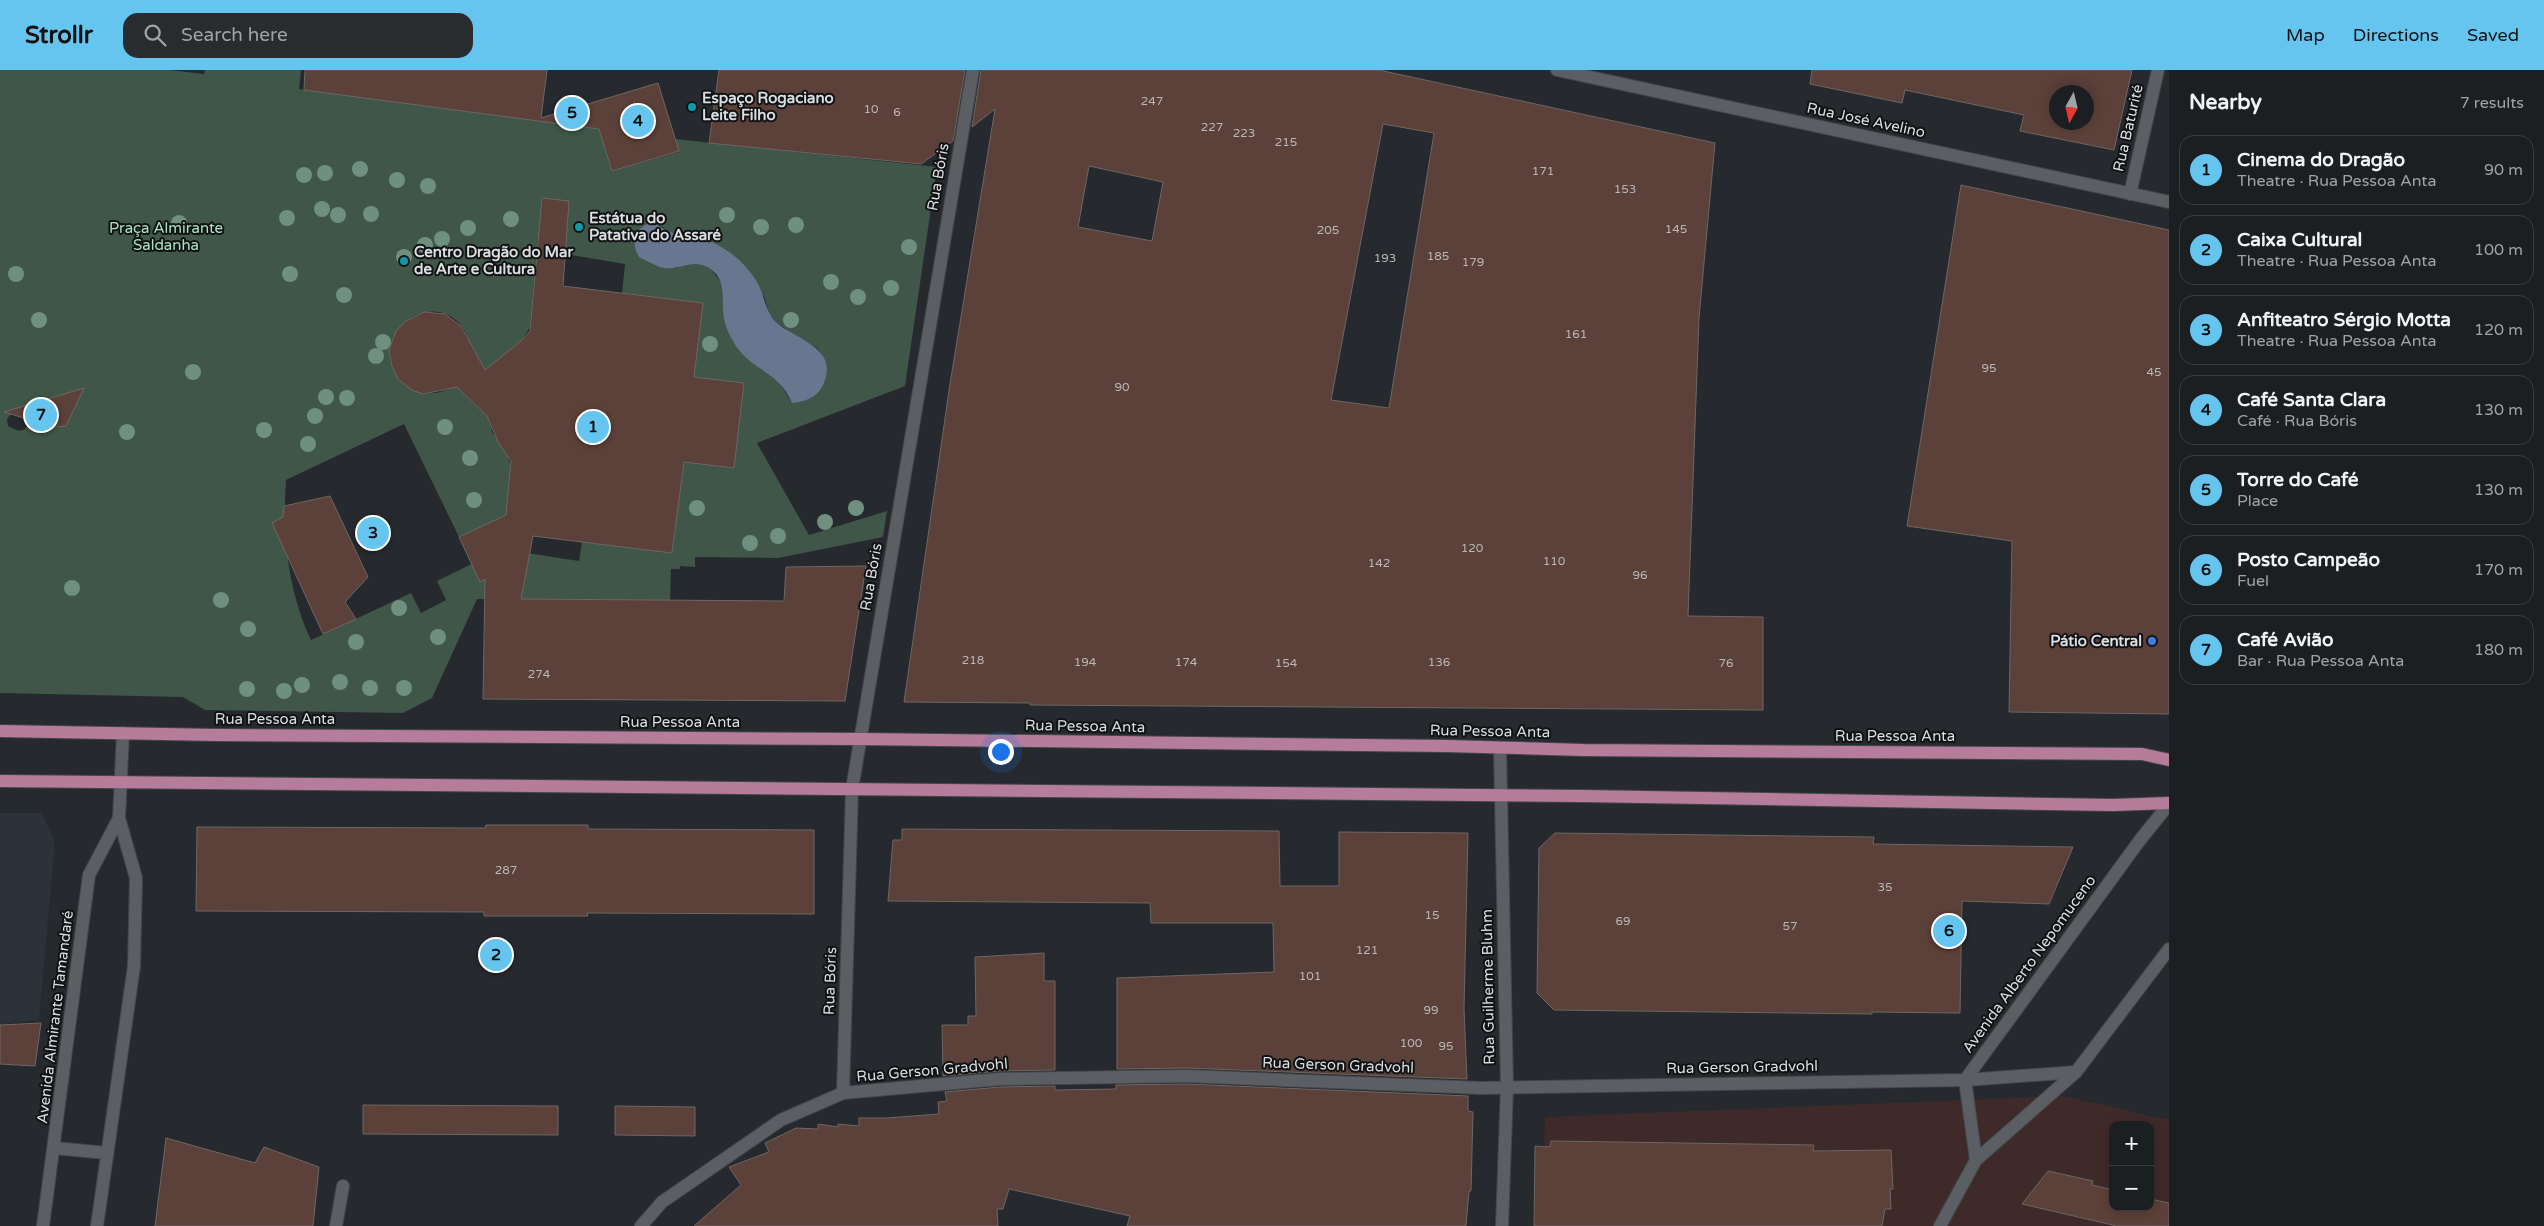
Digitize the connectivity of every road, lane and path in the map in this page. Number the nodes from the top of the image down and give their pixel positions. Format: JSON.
{"nodes":[{"id":1,"x":973,"y":70,"type":"edge"},
{"id":2,"x":1557,"y":70,"type":"edge"},
{"id":3,"x":2158,"y":70,"type":"edge"},
{"id":4,"x":2130,"y":194,"type":"junction"},
{"id":5,"x":2169,"y":202,"type":"edge"},
{"id":6,"x":0,"y":731,"type":"edge"},
{"id":7,"x":123,"y":733,"type":"junction"},
{"id":8,"x":860,"y":739,"type":"junction"},
{"id":9,"x":1500,"y":748,"type":"junction"},
{"id":10,"x":2169,"y":760,"type":"edge"},
{"id":11,"x":0,"y":781,"type":"edge"},
{"id":12,"x":121,"y":782,"type":"junction"},
{"id":13,"x":852,"y":789,"type":"junction"},
{"id":14,"x":1501,"y":795,"type":"junction"},
{"id":15,"x":2169,"y":804,"type":"edge"},
{"id":16,"x":119,"y":818,"type":"junction"},
{"id":17,"x":2169,"y":949,"type":"edge"},
{"id":18,"x":2076,"y":1072,"type":"junction"},
{"id":19,"x":1964,"y":1080,"type":"junction"},
{"id":20,"x":1507,"y":1088,"type":"junction"},
{"id":21,"x":843,"y":1093,"type":"junction"},
{"id":22,"x":54,"y":1148,"type":"junction"},
{"id":23,"x":107,"y":1153,"type":"junction"},
{"id":24,"x":1976,"y":1160,"type":"junction"},
{"id":25,"x":343,"y":1186,"type":"dead end"},
{"id":26,"x":43,"y":1226,"type":"edge"},
{"id":27,"x":97,"y":1226,"type":"edge"},
{"id":28,"x":336,"y":1226,"type":"edge"},
{"id":29,"x":641,"y":1226,"type":"edge"},
{"id":30,"x":1502,"y":1226,"type":"edge"},
{"id":31,"x":1940,"y":1226,"type":"edge"}],
"edges":[{"from":1,"to":8,"type":"street","name":"Rua Bóris"},
{"from":2,"to":4,"type":"street","name":"Rua José Avelino"},
{"from":3,"to":4,"type":"street","name":"Rua Baturité"},
{"from":4,"to":5,"type":"street","name":"Rua José Avelino"},
{"from":6,"to":7,"type":"main road","name":"Rua Pessoa Anta"},
{"from":7,"to":8,"type":"main road","name":"Rua Pessoa Anta"},
{"from":7,"to":12,"type":"street","name":"Avenida Almirante Tamandaré"},
{"from":8,"to":9,"type":"main road","name":"Rua Pessoa Anta"},
{"from":8,"to":13,"type":"street","name":"Rua Bóris"},
{"from":9,"to":10,"type":"main road","name":"Rua Pessoa Anta"},
{"from":9,"to":14,"type":"street","name":"Rua Guilherme Bluhm"},
{"from":11,"to":12,"type":"main road"},
{"from":12,"to":13,"type":"main road"},
{"from":12,"to":16,"type":"street","name":"Avenida Almirante Tamandaré"},
{"from":13,"to":14,"type":"main road"},
{"from":13,"to":21,"type":"street","name":"Rua Bóris"},
{"from":14,"to":15,"type":"main road"},
{"from":14,"to":20,"type":"street","name":"Rua Guilherme Bluhm"},
{"from":15,"to":19,"type":"street","name":"Avenida Alberto Nepomuceno"},
{"from":16,"to":22,"type":"street","name":"Avenida Almirante Tamandaré"},
{"from":16,"to":23,"type":"street","name":"Avenida Almirante Tamandaré"},
{"from":17,"to":18,"type":"street"},
{"from":18,"to":19,"type":"street","name":"Rua Gerson Gradvohl"},
{"from":18,"to":24,"type":"street"},
{"from":19,"to":20,"type":"street","name":"Rua Gerson Gradvohl"},
{"from":19,"to":24,"type":"street"},
{"from":20,"to":21,"type":"street","name":"Rua Gerson Gradvohl"},
{"from":20,"to":30,"type":"street","name":"Rua Guilherme Bluhm"},
{"from":21,"to":29,"type":"street","name":"Rua Gerson Gradvohl"},
{"from":22,"to":23,"type":"street"},
{"from":22,"to":26,"type":"street","name":"Avenida Almirante Tamandaré"},
{"from":23,"to":27,"type":"street","name":"Avenida Almirante Tamandaré"},
{"from":24,"to":31,"type":"street"},
{"from":25,"to":28,"type":"street"}]}
